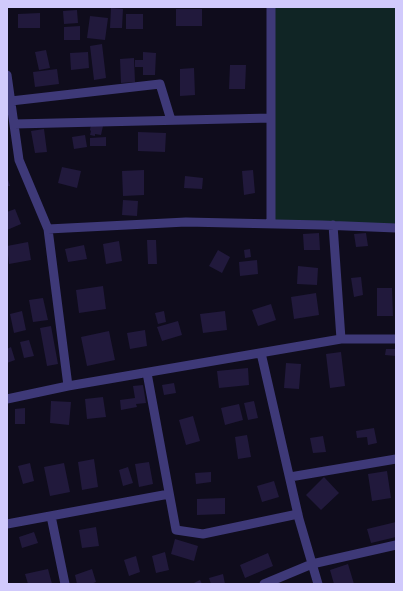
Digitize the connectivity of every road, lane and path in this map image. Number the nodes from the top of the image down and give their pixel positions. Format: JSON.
{"nodes":[{"id":1,"x":271,"y":7,"type":"edge"},
{"id":2,"x":7,"y":75,"type":"edge"},
{"id":3,"x":11,"y":101,"type":"junction"},
{"id":4,"x":271,"y":118,"type":"junction"},
{"id":5,"x":171,"y":120,"type":"junction"},
{"id":6,"x":14,"y":124,"type":"junction"},
{"id":7,"x":271,"y":224,"type":"junction"},
{"id":8,"x":333,"y":225,"type":"junction"},
{"id":9,"x":396,"y":228,"type":"edge"},
{"id":10,"x":48,"y":229,"type":"junction"},
{"id":11,"x":341,"y":339,"type":"junction"},
{"id":12,"x":396,"y":339,"type":"edge"},
{"id":13,"x":261,"y":353,"type":"junction"},
{"id":14,"x":147,"y":373,"type":"junction"},
{"id":15,"x":68,"y":386,"type":"junction"},
{"id":16,"x":7,"y":399,"type":"edge"},
{"id":17,"x":396,"y":459,"type":"edge"},
{"id":18,"x":290,"y":477,"type":"junction"},
{"id":19,"x":170,"y":494,"type":"junction"},
{"id":20,"x":298,"y":514,"type":"junction"},
{"id":21,"x":51,"y":516,"type":"junction"},
{"id":22,"x":7,"y":524,"type":"edge"},
{"id":23,"x":396,"y":545,"type":"edge"},
{"id":24,"x":312,"y":564,"type":"junction"},
{"id":25,"x":65,"y":584,"type":"edge"},
{"id":26,"x":264,"y":584,"type":"edge"},
{"id":27,"x":318,"y":584,"type":"edge"}],
"edges":[{"from":1,"to":4,"type":"street"},
{"from":2,"to":3,"type":"street"},
{"from":3,"to":5,"type":"street"},
{"from":3,"to":6,"type":"street"},
{"from":4,"to":5,"type":"street"},
{"from":4,"to":7,"type":"street"},
{"from":5,"to":6,"type":"street"},
{"from":6,"to":10,"type":"street"},
{"from":7,"to":8,"type":"street"},
{"from":7,"to":10,"type":"street"},
{"from":8,"to":9,"type":"street"},
{"from":8,"to":11,"type":"street"},
{"from":10,"to":15,"type":"street"},
{"from":11,"to":12,"type":"street"},
{"from":11,"to":13,"type":"street"},
{"from":13,"to":14,"type":"street"},
{"from":13,"to":18,"type":"street"},
{"from":14,"to":15,"type":"street"},
{"from":14,"to":19,"type":"street"},
{"from":15,"to":16,"type":"street"},
{"from":17,"to":18,"type":"street"},
{"from":18,"to":20,"type":"street"},
{"from":19,"to":20,"type":"street"},
{"from":19,"to":21,"type":"street"},
{"from":20,"to":24,"type":"street"},
{"from":21,"to":22,"type":"street"},
{"from":21,"to":25,"type":"street"},
{"from":23,"to":24,"type":"street"},
{"from":24,"to":26,"type":"street"},
{"from":24,"to":27,"type":"street"}]}
